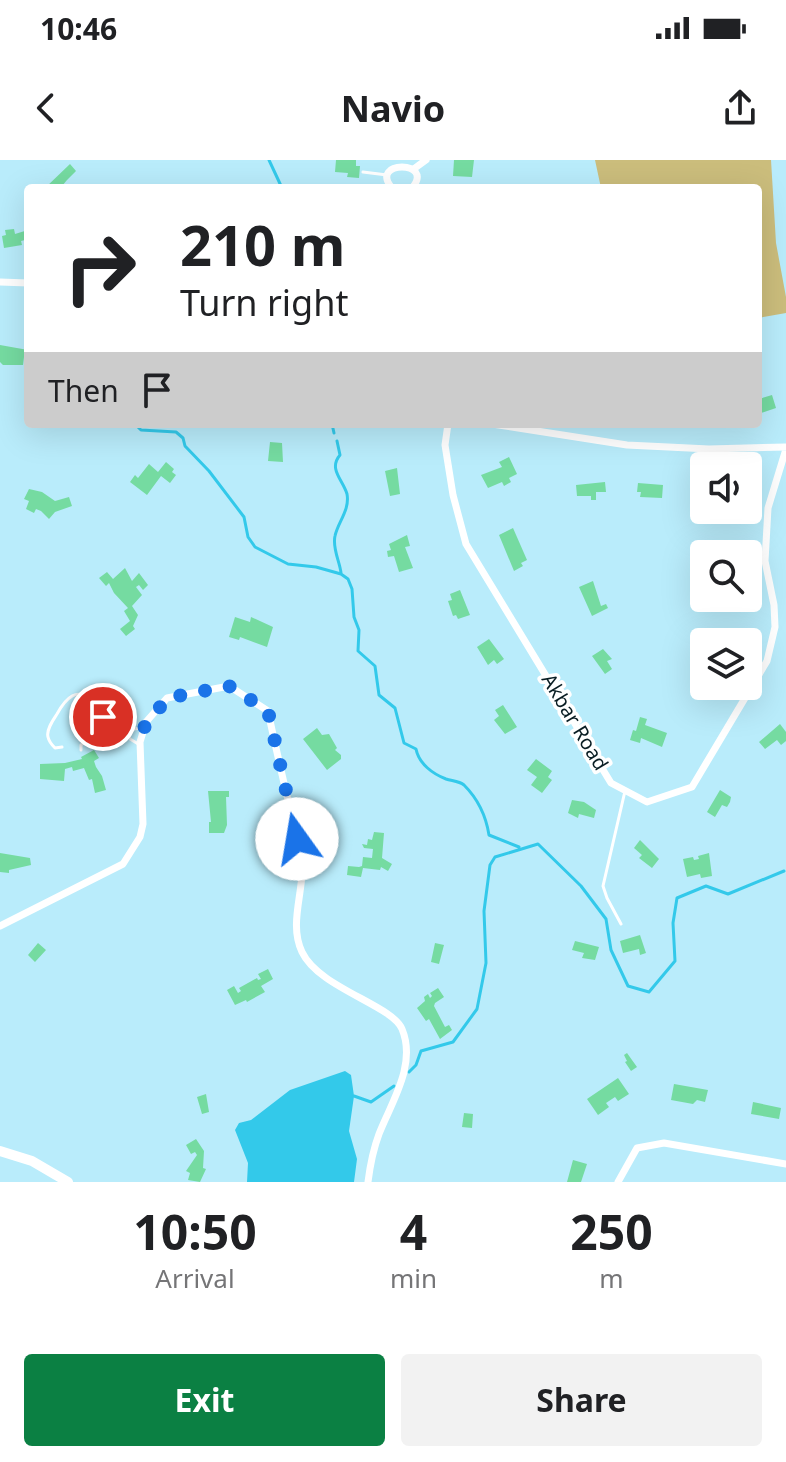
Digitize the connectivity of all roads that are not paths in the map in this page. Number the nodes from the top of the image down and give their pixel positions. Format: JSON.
{"nodes":[{"id":1,"x":426,"y":160,"type":"edge"},
{"id":2,"x":415,"y":168,"type":"junction"},
{"id":3,"x":363,"y":172,"type":"dead end"},
{"id":4,"x":387,"y":175,"type":"junction"},
{"id":5,"x":390,"y":184,"type":"edge"},
{"id":6,"x":414,"y":184,"type":"edge"},
{"id":7,"x":0,"y":282,"type":"edge"},
{"id":8,"x":24,"y":283,"type":"edge"},
{"id":9,"x":447,"y":428,"type":"edge"},
{"id":10,"x":518,"y":428,"type":"edge"},
{"id":11,"x":786,"y":448,"type":"edge"},
{"id":12,"x":145,"y":727,"type":"junction"},
{"id":13,"x":127,"y":731,"type":"junction"},
{"id":14,"x":112,"y":732,"type":"junction"},
{"id":15,"x":140,"y":745,"type":"junction"},
{"id":16,"x":62,"y":747,"type":"dead end"},
{"id":17,"x":81,"y":750,"type":"dead end"},
{"id":18,"x":625,"y":791,"type":"junction"},
{"id":19,"x":621,"y":924,"type":"dead end"},
{"id":20,"x":0,"y":926,"type":"edge"},
{"id":21,"x":0,"y":1151,"type":"edge"},
{"id":22,"x":786,"y":1164,"type":"edge"},
{"id":23,"x":68,"y":1182,"type":"edge"},
{"id":24,"x":368,"y":1182,"type":"edge"},
{"id":25,"x":618,"y":1182,"type":"edge"}],
"edges":[{"from":1,"to":2,"type":"street"},
{"from":2,"to":4,"type":"street"},
{"from":2,"to":6,"type":"street"},
{"from":3,"to":4,"type":"lane"},
{"from":4,"to":5,"type":"street"},
{"from":7,"to":8,"type":"street"},
{"from":9,"to":18,"type":"street","name":"Akbar Road"},
{"from":10,"to":11,"type":"street"},
{"from":11,"to":18,"type":"street"},
{"from":12,"to":13,"type":"lane"},
{"from":12,"to":15,"type":"street"},
{"from":12,"to":24,"type":"street"},
{"from":13,"to":14,"type":"lane"},
{"from":13,"to":15,"type":"lane"},
{"from":14,"to":16,"type":"lane"},
{"from":14,"to":17,"type":"lane"},
{"from":15,"to":20,"type":"street"},
{"from":18,"to":19,"type":"lane"},
{"from":21,"to":23,"type":"street"},
{"from":22,"to":25,"type":"street"}]}
